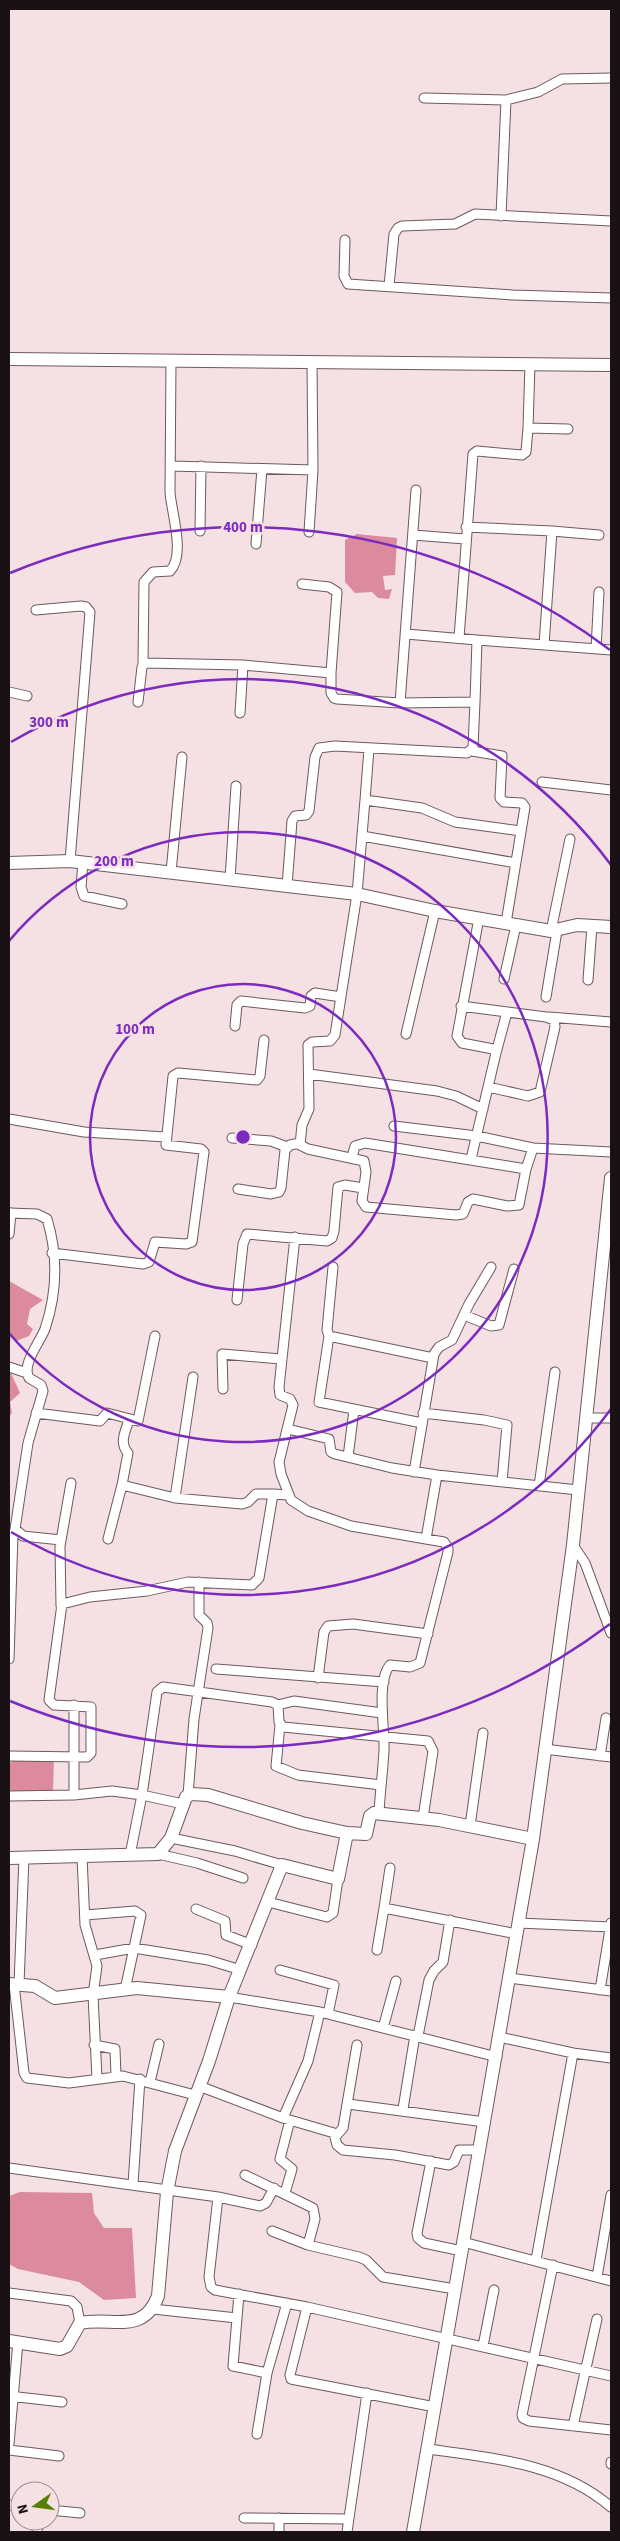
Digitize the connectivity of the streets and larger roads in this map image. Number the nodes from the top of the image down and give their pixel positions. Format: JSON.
{"nodes":[{"id":1,"x":611,"y":78,"type":"edge"},
{"id":2,"x":424,"y":98,"type":"dead end"},
{"id":3,"x":506,"y":100,"type":"junction"},
{"id":4,"x":501,"y":216,"type":"junction"},
{"id":5,"x":611,"y":221,"type":"edge"},
{"id":6,"x":345,"y":240,"type":"dead end"},
{"id":7,"x":390,"y":286,"type":"junction"},
{"id":8,"x":611,"y":298,"type":"edge"},
{"id":9,"x":9,"y":359,"type":"edge"},
{"id":10,"x":171,"y":360,"type":"junction"},
{"id":11,"x":312,"y":362,"type":"junction"},
{"id":12,"x":530,"y":364,"type":"junction"},
{"id":13,"x":611,"y":365,"type":"edge"},
{"id":14,"x":528,"y":428,"type":"junction"},
{"id":15,"x":568,"y":429,"type":"dead end"},
{"id":16,"x":172,"y":466,"type":"junction"},
{"id":17,"x":201,"y":466,"type":"junction"},
{"id":18,"x":262,"y":469,"type":"junction"},
{"id":19,"x":313,"y":470,"type":"junction"},
{"id":20,"x":416,"y":490,"type":"dead end"},
{"id":21,"x":466,"y":527,"type":"junction"},
{"id":22,"x":200,"y":531,"type":"dead end"},
{"id":23,"x":552,"y":531,"type":"junction"},
{"id":24,"x":309,"y":532,"type":"dead end"},
{"id":25,"x":413,"y":535,"type":"junction"},
{"id":26,"x":599,"y":535,"type":"dead end"},
{"id":27,"x":466,"y":539,"type":"junction"},
{"id":28,"x":256,"y":544,"type":"dead end"},
{"id":29,"x":302,"y":584,"type":"dead end"},
{"id":30,"x":599,"y":592,"type":"dead end"},
{"id":31,"x":36,"y":610,"type":"dead end"},
{"id":32,"x":406,"y":634,"type":"junction"},
{"id":33,"x":459,"y":638,"type":"junction"},
{"id":34,"x":477,"y":640,"type":"junction"},
{"id":35,"x":544,"y":645,"type":"junction"},
{"id":36,"x":596,"y":649,"type":"junction"},
{"id":37,"x":611,"y":650,"type":"edge"},
{"id":38,"x":143,"y":664,"type":"junction"},
{"id":39,"x":243,"y":665,"type":"junction"},
{"id":40,"x":331,"y":672,"type":"junction"},
{"id":41,"x":9,"y":692,"type":"edge"},
{"id":42,"x":27,"y":696,"type":"dead end"},
{"id":43,"x":138,"y":702,"type":"dead end"},
{"id":44,"x":475,"y":702,"type":"junction"},
{"id":45,"x":400,"y":703,"type":"junction"},
{"id":46,"x":240,"y":713,"type":"dead end"},
{"id":47,"x":370,"y":749,"type":"junction"},
{"id":48,"x":472,"y":751,"type":"junction"},
{"id":49,"x":182,"y":757,"type":"dead end"},
{"id":50,"x":542,"y":782,"type":"dead end"},
{"id":51,"x":236,"y":786,"type":"dead end"},
{"id":52,"x":611,"y":790,"type":"edge"},
{"id":53,"x":365,"y":800,"type":"junction"},
{"id":54,"x":521,"y":831,"type":"junction"},
{"id":55,"x":362,"y":836,"type":"junction"},
{"id":56,"x":570,"y":839,"type":"dead end"},
{"id":57,"x":76,"y":862,"type":"junction"},
{"id":58,"x":9,"y":863,"type":"edge"},
{"id":59,"x":516,"y":863,"type":"junction"},
{"id":60,"x":171,"y":872,"type":"junction"},
{"id":61,"x":230,"y":879,"type":"junction"},
{"id":62,"x":287,"y":886,"type":"junction"},
{"id":63,"x":357,"y":894,"type":"junction"},
{"id":64,"x":122,"y":904,"type":"dead end"},
{"id":65,"x":435,"y":911,"type":"junction"},
{"id":66,"x":479,"y":918,"type":"junction"},
{"id":67,"x":511,"y":924,"type":"junction"},
{"id":68,"x":592,"y":926,"type":"junction"},
{"id":69,"x":611,"y":927,"type":"edge"},
{"id":70,"x":554,"y":931,"type":"junction"},
{"id":71,"x":504,"y":979,"type":"dead end"},
{"id":72,"x":588,"y":980,"type":"dead end"},
{"id":73,"x":341,"y":997,"type":"junction"},
{"id":74,"x":546,"y":997,"type":"dead end"},
{"id":75,"x":462,"y":1006,"type":"junction"},
{"id":76,"x":507,"y":1012,"type":"junction"},
{"id":77,"x":546,"y":1016,"type":"junction"},
{"id":78,"x":611,"y":1022,"type":"edge"},
{"id":79,"x":235,"y":1026,"type":"dead end"},
{"id":80,"x":406,"y":1034,"type":"dead end"},
{"id":81,"x":264,"y":1040,"type":"dead end"},
{"id":82,"x":496,"y":1053,"type":"junction"},
{"id":83,"x":310,"y":1074,"type":"junction"},
{"id":84,"x":488,"y":1087,"type":"junction"},
{"id":85,"x":483,"y":1109,"type":"junction"},
{"id":86,"x":9,"y":1120,"type":"edge"},
{"id":87,"x":394,"y":1126,"type":"dead end"},
{"id":88,"x":476,"y":1136,"type":"junction"},
{"id":89,"x":166,"y":1137,"type":"junction"},
{"id":90,"x":232,"y":1138,"type":"dead end"},
{"id":91,"x":300,"y":1143,"type":"junction"},
{"id":92,"x":287,"y":1147,"type":"junction"},
{"id":93,"x":533,"y":1148,"type":"junction"},
{"id":94,"x":611,"y":1152,"type":"edge"},
{"id":95,"x":352,"y":1157,"type":"junction"},
{"id":96,"x":471,"y":1159,"type":"junction"},
{"id":97,"x":526,"y":1169,"type":"junction"},
{"id":98,"x":611,"y":1178,"type":"edge"},
{"id":99,"x":363,"y":1188,"type":"junction"},
{"id":100,"x":238,"y":1189,"type":"dead end"},
{"id":101,"x":10,"y":1213,"type":"edge"},
{"id":102,"x":9,"y":1234,"type":"edge"},
{"id":103,"x":295,"y":1237,"type":"junction"},
{"id":104,"x":52,"y":1253,"type":"junction"},
{"id":105,"x":333,"y":1267,"type":"dead end"},
{"id":106,"x":491,"y":1267,"type":"dead end"},
{"id":107,"x":514,"y":1269,"type":"dead end"},
{"id":108,"x":237,"y":1300,"type":"dead end"},
{"id":109,"x":464,"y":1315,"type":"junction"},
{"id":110,"x":155,"y":1336,"type":"dead end"},
{"id":111,"x":329,"y":1336,"type":"junction"},
{"id":112,"x":433,"y":1358,"type":"junction"},
{"id":113,"x":281,"y":1359,"type":"junction"},
{"id":114,"x":9,"y":1367,"type":"edge"},
{"id":115,"x":554,"y":1372,"type":"dead end"},
{"id":116,"x":27,"y":1373,"type":"junction"},
{"id":117,"x":193,"y":1377,"type":"dead end"},
{"id":118,"x":223,"y":1389,"type":"dead end"},
{"id":119,"x":354,"y":1410,"type":"junction"},
{"id":120,"x":36,"y":1413,"type":"junction"},
{"id":121,"x":422,"y":1418,"type":"junction"},
{"id":122,"x":586,"y":1418,"type":"junction"},
{"id":123,"x":611,"y":1418,"type":"edge"},
{"id":124,"x":129,"y":1420,"type":"junction"},
{"id":125,"x":288,"y":1429,"type":"junction"},
{"id":126,"x":348,"y":1457,"type":"junction"},
{"id":127,"x":414,"y":1472,"type":"junction"},
{"id":128,"x":437,"y":1475,"type":"junction"},
{"id":129,"x":502,"y":1482,"type":"junction"},
{"id":130,"x":71,"y":1483,"type":"dead end"},
{"id":131,"x":122,"y":1485,"type":"junction"},
{"id":132,"x":539,"y":1486,"type":"junction"},
{"id":133,"x":578,"y":1490,"type":"junction"},
{"id":134,"x":273,"y":1494,"type":"junction"},
{"id":135,"x":288,"y":1494,"type":"junction"},
{"id":136,"x":175,"y":1498,"type":"junction"},
{"id":137,"x":13,"y":1533,"type":"edge"},
{"id":138,"x":108,"y":1539,"type":"dead end"},
{"id":139,"x":426,"y":1539,"type":"junction"},
{"id":140,"x":61,"y":1540,"type":"junction"},
{"id":141,"x":573,"y":1545,"type":"junction"},
{"id":142,"x":199,"y":1582,"type":"junction"},
{"id":143,"x":61,"y":1606,"type":"junction"},
{"id":144,"x":611,"y":1633,"type":"edge"},
{"id":145,"x":428,"y":1634,"type":"junction"},
{"id":146,"x":9,"y":1659,"type":"edge"},
{"id":147,"x":216,"y":1669,"type":"dead end"},
{"id":148,"x":318,"y":1678,"type":"junction"},
{"id":149,"x":384,"y":1682,"type":"junction"},
{"id":150,"x":198,"y":1692,"type":"junction"},
{"id":151,"x":74,"y":1705,"type":"junction"},
{"id":152,"x":278,"y":1705,"type":"junction"},
{"id":153,"x":382,"y":1713,"type":"junction"},
{"id":154,"x":606,"y":1718,"type":"dead end"},
{"id":155,"x":280,"y":1725,"type":"junction"},
{"id":156,"x":483,"y":1734,"type":"dead end"},
{"id":157,"x":382,"y":1735,"type":"junction"},
{"id":158,"x":544,"y":1749,"type":"junction"},
{"id":159,"x":9,"y":1756,"type":"edge"},
{"id":160,"x":600,"y":1756,"type":"junction"},
{"id":161,"x":74,"y":1757,"type":"junction"},
{"id":162,"x":611,"y":1757,"type":"edge"},
{"id":163,"x":381,"y":1785,"type":"junction"},
{"id":164,"x":74,"y":1795,"type":"junction"},
{"id":165,"x":142,"y":1795,"type":"junction"},
{"id":166,"x":9,"y":1796,"type":"edge"},
{"id":167,"x":186,"y":1800,"type":"junction"},
{"id":168,"x":378,"y":1813,"type":"junction"},
{"id":169,"x":423,"y":1818,"type":"junction"},
{"id":170,"x":470,"y":1826,"type":"junction"},
{"id":171,"x":347,"y":1833,"type":"junction"},
{"id":172,"x":171,"y":1838,"type":"junction"},
{"id":173,"x":533,"y":1839,"type":"junction"},
{"id":174,"x":158,"y":1854,"type":"junction"},
{"id":175,"x":130,"y":1855,"type":"junction"},
{"id":176,"x":82,"y":1856,"type":"junction"},
{"id":177,"x":24,"y":1857,"type":"junction"},
{"id":178,"x":9,"y":1858,"type":"edge"},
{"id":179,"x":282,"y":1865,"type":"junction"},
{"id":180,"x":390,"y":1868,"type":"dead end"},
{"id":181,"x":242,"y":1878,"type":"dead end"},
{"id":182,"x":338,"y":1879,"type":"junction"},
{"id":183,"x":268,"y":1902,"type":"junction"},
{"id":184,"x":384,"y":1908,"type":"junction"},
{"id":185,"x":196,"y":1909,"type":"dead end"},
{"id":186,"x":85,"y":1915,"type":"junction"},
{"id":187,"x":450,"y":1920,"type":"junction"},
{"id":188,"x":611,"y":1923,"type":"edge"},
{"id":189,"x":611,"y":1927,"type":"edge"},
{"id":190,"x":517,"y":1928,"type":"junction"},
{"id":191,"x":252,"y":1946,"type":"junction"},
{"id":192,"x":134,"y":1948,"type":"junction"},
{"id":193,"x":377,"y":1950,"type":"dead end"},
{"id":194,"x":95,"y":1955,"type":"junction"},
{"id":195,"x":241,"y":1970,"type":"junction"},
{"id":196,"x":280,"y":1970,"type":"dead end"},
{"id":197,"x":509,"y":1978,"type":"junction"},
{"id":198,"x":396,"y":1981,"type":"dead end"},
{"id":199,"x":14,"y":1984,"type":"edge"},
{"id":200,"x":125,"y":1990,"type":"junction"},
{"id":201,"x":600,"y":1990,"type":"junction"},
{"id":202,"x":611,"y":1991,"type":"edge"},
{"id":203,"x":92,"y":1995,"type":"junction"},
{"id":204,"x":230,"y":1998,"type":"junction"},
{"id":205,"x":324,"y":2013,"type":"junction"},
{"id":206,"x":383,"y":2028,"type":"junction"},
{"id":207,"x":417,"y":2035,"type":"junction"},
{"id":208,"x":499,"y":2037,"type":"junction"},
{"id":209,"x":160,"y":2044,"type":"dead end"},
{"id":210,"x":94,"y":2045,"type":"junction"},
{"id":211,"x":358,"y":2045,"type":"dead end"},
{"id":212,"x":573,"y":2053,"type":"junction"},
{"id":213,"x":497,"y":2057,"type":"junction"},
{"id":214,"x":611,"y":2058,"type":"edge"},
{"id":215,"x":116,"y":2076,"type":"junction"},
{"id":216,"x":97,"y":2078,"type":"junction"},
{"id":217,"x":140,"y":2080,"type":"junction"},
{"id":218,"x":150,"y":2082,"type":"junction"},
{"id":219,"x":197,"y":2090,"type":"junction"},
{"id":220,"x":348,"y":2104,"type":"junction"},
{"id":221,"x":403,"y":2109,"type":"junction"},
{"id":222,"x":286,"y":2119,"type":"junction"},
{"id":223,"x":485,"y":2122,"type":"junction"},
{"id":224,"x":336,"y":2136,"type":"junction"},
{"id":225,"x":480,"y":2150,"type":"junction"},
{"id":226,"x":431,"y":2161,"type":"junction"},
{"id":227,"x":9,"y":2168,"type":"edge"},
{"id":228,"x":246,"y":2175,"type":"dead end"},
{"id":229,"x":133,"y":2184,"type":"junction"},
{"id":230,"x":274,"y":2188,"type":"junction"},
{"id":231,"x":169,"y":2189,"type":"junction"},
{"id":232,"x":285,"y":2193,"type":"junction"},
{"id":233,"x":611,"y":2195,"type":"edge"},
{"id":234,"x":218,"y":2197,"type":"junction"},
{"id":235,"x":272,"y":2232,"type":"dead end"},
{"id":236,"x":308,"y":2245,"type":"junction"},
{"id":237,"x":463,"y":2246,"type":"junction"},
{"id":238,"x":536,"y":2260,"type":"junction"},
{"id":239,"x":553,"y":2266,"type":"junction"},
{"id":240,"x":597,"y":2277,"type":"junction"},
{"id":241,"x":611,"y":2281,"type":"edge"},
{"id":242,"x":455,"y":2289,"type":"junction"},
{"id":243,"x":494,"y":2290,"type":"dead end"},
{"id":244,"x":9,"y":2293,"type":"edge"},
{"id":245,"x":240,"y":2294,"type":"junction"},
{"id":246,"x":287,"y":2303,"type":"junction"},
{"id":247,"x":306,"y":2307,"type":"junction"},
{"id":248,"x":153,"y":2308,"type":"junction"},
{"id":249,"x":237,"y":2318,"type":"junction"},
{"id":250,"x":597,"y":2319,"type":"dead end"},
{"id":251,"x":80,"y":2323,"type":"junction"},
{"id":252,"x":447,"y":2338,"type":"junction"},
{"id":253,"x":13,"y":2341,"type":"edge"},
{"id":254,"x":482,"y":2346,"type":"junction"},
{"id":255,"x":532,"y":2356,"type":"junction"},
{"id":256,"x":586,"y":2370,"type":"junction"},
{"id":257,"x":267,"y":2373,"type":"junction"},
{"id":258,"x":611,"y":2376,"type":"edge"},
{"id":259,"x":367,"y":2393,"type":"junction"},
{"id":260,"x":11,"y":2396,"type":"edge"},
{"id":261,"x":62,"y":2402,"type":"dead end"},
{"id":262,"x":435,"y":2407,"type":"junction"},
{"id":263,"x":573,"y":2426,"type":"junction"},
{"id":264,"x":611,"y":2430,"type":"edge"},
{"id":265,"x":258,"y":2434,"type":"dead end"},
{"id":266,"x":9,"y":2444,"type":"edge"},
{"id":267,"x":428,"y":2449,"type":"junction"},
{"id":268,"x":9,"y":2450,"type":"edge"},
{"id":269,"x":59,"y":2456,"type":"dead end"},
{"id":270,"x":611,"y":2507,"type":"edge"},
{"id":271,"x":60,"y":2511,"type":"edge"},
{"id":272,"x":80,"y":2513,"type":"dead end"},
{"id":273,"x":244,"y":2518,"type":"dead end"},
{"id":274,"x":278,"y":2518,"type":"junction"},
{"id":275,"x":348,"y":2519,"type":"junction"},
{"id":276,"x":279,"y":2532,"type":"edge"},
{"id":277,"x":347,"y":2532,"type":"edge"},
{"id":278,"x":413,"y":2532,"type":"edge"}],
"edges":[{"from":1,"to":3,"type":"street"},
{"from":2,"to":3,"type":"street"},
{"from":3,"to":4,"type":"street"},
{"from":4,"to":5,"type":"street"},
{"from":4,"to":7,"type":"street"},
{"from":6,"to":7,"type":"street"},
{"from":7,"to":8,"type":"street"},
{"from":9,"to":10,"type":"street"},
{"from":10,"to":11,"type":"street"},
{"from":10,"to":16,"type":"street"},
{"from":11,"to":12,"type":"street"},
{"from":11,"to":19,"type":"street"},
{"from":12,"to":13,"type":"street"},
{"from":12,"to":14,"type":"street"},
{"from":14,"to":15,"type":"street"},
{"from":14,"to":21,"type":"street"},
{"from":16,"to":17,"type":"street"},
{"from":16,"to":38,"type":"street"},
{"from":17,"to":18,"type":"street"},
{"from":17,"to":22,"type":"street"},
{"from":18,"to":19,"type":"street"},
{"from":18,"to":28,"type":"street"},
{"from":19,"to":24,"type":"street"},
{"from":20,"to":25,"type":"street"},
{"from":21,"to":23,"type":"street"},
{"from":21,"to":27,"type":"street"},
{"from":23,"to":26,"type":"street"},
{"from":23,"to":35,"type":"street"},
{"from":25,"to":27,"type":"street"},
{"from":25,"to":32,"type":"street"},
{"from":27,"to":33,"type":"street"},
{"from":29,"to":40,"type":"street"},
{"from":30,"to":36,"type":"street"},
{"from":31,"to":57,"type":"street"},
{"from":32,"to":33,"type":"street"},
{"from":32,"to":45,"type":"street"},
{"from":33,"to":34,"type":"street"},
{"from":34,"to":35,"type":"street"},
{"from":34,"to":44,"type":"street"},
{"from":35,"to":36,"type":"street"},
{"from":36,"to":37,"type":"street"},
{"from":38,"to":39,"type":"street"},
{"from":38,"to":43,"type":"street"},
{"from":39,"to":40,"type":"street"},
{"from":39,"to":46,"type":"street"},
{"from":40,"to":45,"type":"street"},
{"from":41,"to":42,"type":"street"},
{"from":44,"to":45,"type":"street"},
{"from":44,"to":48,"type":"street"},
{"from":47,"to":48,"type":"street"},
{"from":47,"to":53,"type":"street"},
{"from":47,"to":62,"type":"street"},
{"from":48,"to":54,"type":"street"},
{"from":49,"to":60,"type":"street"},
{"from":50,"to":52,"type":"street"},
{"from":51,"to":61,"type":"street"},
{"from":53,"to":54,"type":"street"},
{"from":53,"to":55,"type":"street"},
{"from":54,"to":59,"type":"street"},
{"from":55,"to":59,"type":"street"},
{"from":55,"to":63,"type":"street"},
{"from":56,"to":70,"type":"street"},
{"from":57,"to":58,"type":"street"},
{"from":57,"to":60,"type":"street"},
{"from":57,"to":64,"type":"street"},
{"from":59,"to":67,"type":"street"},
{"from":60,"to":61,"type":"street"},
{"from":61,"to":62,"type":"street"},
{"from":62,"to":63,"type":"street"},
{"from":63,"to":65,"type":"street"},
{"from":63,"to":73,"type":"street"},
{"from":65,"to":66,"type":"street"},
{"from":65,"to":80,"type":"street"},
{"from":66,"to":67,"type":"street"},
{"from":66,"to":75,"type":"street"},
{"from":67,"to":70,"type":"street"},
{"from":67,"to":71,"type":"street"},
{"from":68,"to":69,"type":"street"},
{"from":68,"to":70,"type":"street"},
{"from":68,"to":72,"type":"street"},
{"from":70,"to":74,"type":"street"},
{"from":73,"to":79,"type":"street"},
{"from":73,"to":83,"type":"street"},
{"from":75,"to":76,"type":"street"},
{"from":75,"to":82,"type":"street"},
{"from":76,"to":77,"type":"street"},
{"from":76,"to":82,"type":"street"},
{"from":77,"to":78,"type":"street"},
{"from":77,"to":84,"type":"street"},
{"from":81,"to":89,"type":"street"},
{"from":82,"to":84,"type":"street"},
{"from":83,"to":85,"type":"street"},
{"from":83,"to":91,"type":"street"},
{"from":84,"to":85,"type":"street"},
{"from":85,"to":88,"type":"street"},
{"from":86,"to":89,"type":"street"},
{"from":87,"to":88,"type":"street"},
{"from":88,"to":93,"type":"street"},
{"from":88,"to":96,"type":"street"},
{"from":89,"to":104,"type":"street"},
{"from":90,"to":92,"type":"street"},
{"from":91,"to":92,"type":"street"},
{"from":91,"to":95,"type":"street"},
{"from":92,"to":100,"type":"street"},
{"from":93,"to":94,"type":"street"},
{"from":93,"to":97,"type":"street"},
{"from":95,"to":96,"type":"street"},
{"from":95,"to":99,"type":"street"},
{"from":96,"to":97,"type":"street"},
{"from":97,"to":99,"type":"street"},
{"from":98,"to":122,"type":"street"},
{"from":99,"to":103,"type":"street"},
{"from":101,"to":102,"type":"street"},
{"from":101,"to":104,"type":"street"},
{"from":103,"to":108,"type":"street"},
{"from":103,"to":113,"type":"street"},
{"from":104,"to":116,"type":"street"},
{"from":105,"to":111,"type":"street"},
{"from":106,"to":109,"type":"street"},
{"from":107,"to":109,"type":"street"},
{"from":109,"to":112,"type":"street"},
{"from":110,"to":124,"type":"street"},
{"from":111,"to":112,"type":"street"},
{"from":111,"to":119,"type":"street"},
{"from":112,"to":121,"type":"street"},
{"from":113,"to":118,"type":"street"},
{"from":113,"to":125,"type":"street"},
{"from":114,"to":116,"type":"street"},
{"from":115,"to":132,"type":"street"},
{"from":116,"to":120,"type":"street"},
{"from":117,"to":136,"type":"street"},
{"from":119,"to":121,"type":"street"},
{"from":119,"to":126,"type":"street"},
{"from":120,"to":124,"type":"street"},
{"from":120,"to":137,"type":"street"},
{"from":121,"to":127,"type":"street"},
{"from":121,"to":129,"type":"street"},
{"from":122,"to":123,"type":"street"},
{"from":122,"to":133,"type":"street"},
{"from":124,"to":131,"type":"street"},
{"from":125,"to":126,"type":"street"},
{"from":125,"to":135,"type":"street"},
{"from":126,"to":127,"type":"street"},
{"from":127,"to":128,"type":"street"},
{"from":128,"to":129,"type":"street"},
{"from":128,"to":139,"type":"street"},
{"from":129,"to":132,"type":"street"},
{"from":130,"to":140,"type":"street"},
{"from":131,"to":136,"type":"street"},
{"from":131,"to":138,"type":"street"},
{"from":132,"to":133,"type":"street"},
{"from":133,"to":141,"type":"street"},
{"from":134,"to":135,"type":"street"},
{"from":134,"to":136,"type":"street"},
{"from":134,"to":142,"type":"street"},
{"from":135,"to":139,"type":"street"},
{"from":137,"to":140,"type":"street"},
{"from":137,"to":146,"type":"street"},
{"from":139,"to":145,"type":"street"},
{"from":140,"to":143,"type":"street"},
{"from":141,"to":144,"type":"street"},
{"from":141,"to":158,"type":"street"},
{"from":142,"to":143,"type":"street"},
{"from":142,"to":150,"type":"street"},
{"from":143,"to":151,"type":"street"},
{"from":145,"to":148,"type":"street"},
{"from":145,"to":149,"type":"street"},
{"from":147,"to":148,"type":"street"},
{"from":148,"to":149,"type":"street"},
{"from":149,"to":153,"type":"street"},
{"from":150,"to":152,"type":"street"},
{"from":150,"to":165,"type":"street"},
{"from":150,"to":167,"type":"street"},
{"from":151,"to":161,"type":"street"},
{"from":151,"to":161,"type":"street"},
{"from":152,"to":153,"type":"street"},
{"from":152,"to":155,"type":"street"},
{"from":153,"to":157,"type":"street"},
{"from":154,"to":160,"type":"street"},
{"from":155,"to":157,"type":"street"},
{"from":155,"to":163,"type":"street"},
{"from":156,"to":170,"type":"street"},
{"from":157,"to":163,"type":"street"},
{"from":157,"to":169,"type":"street"},
{"from":158,"to":160,"type":"street"},
{"from":158,"to":173,"type":"street"},
{"from":159,"to":161,"type":"street"},
{"from":160,"to":162,"type":"street"},
{"from":161,"to":164,"type":"street"},
{"from":163,"to":168,"type":"street"},
{"from":164,"to":165,"type":"street"},
{"from":164,"to":166,"type":"street"},
{"from":165,"to":167,"type":"street"},
{"from":165,"to":175,"type":"street"},
{"from":167,"to":171,"type":"street"},
{"from":167,"to":172,"type":"street"},
{"from":168,"to":169,"type":"street"},
{"from":168,"to":171,"type":"street"},
{"from":169,"to":170,"type":"street"},
{"from":170,"to":173,"type":"street"},
{"from":171,"to":182,"type":"street"},
{"from":172,"to":174,"type":"street"},
{"from":172,"to":179,"type":"street"},
{"from":173,"to":190,"type":"street"},
{"from":174,"to":175,"type":"street"},
{"from":174,"to":181,"type":"street"},
{"from":175,"to":176,"type":"street"},
{"from":176,"to":177,"type":"street"},
{"from":176,"to":186,"type":"street"},
{"from":177,"to":178,"type":"street"},
{"from":177,"to":199,"type":"street"},
{"from":179,"to":182,"type":"street"},
{"from":179,"to":183,"type":"street"},
{"from":180,"to":184,"type":"street"},
{"from":182,"to":183,"type":"street"},
{"from":183,"to":191,"type":"street"},
{"from":184,"to":187,"type":"street"},
{"from":184,"to":193,"type":"street"},
{"from":185,"to":191,"type":"street"},
{"from":186,"to":192,"type":"street"},
{"from":186,"to":194,"type":"street"},
{"from":187,"to":190,"type":"street"},
{"from":187,"to":207,"type":"street"},
{"from":188,"to":189,"type":"street"},
{"from":189,"to":190,"type":"street"},
{"from":189,"to":201,"type":"street"},
{"from":190,"to":197,"type":"street"},
{"from":191,"to":195,"type":"street"},
{"from":192,"to":194,"type":"street"},
{"from":192,"to":195,"type":"street"},
{"from":192,"to":200,"type":"street"},
{"from":194,"to":203,"type":"street"},
{"from":195,"to":204,"type":"street"},
{"from":196,"to":205,"type":"street"},
{"from":197,"to":201,"type":"street"},
{"from":197,"to":208,"type":"street"},
{"from":198,"to":206,"type":"street"},
{"from":199,"to":203,"type":"street"},
{"from":199,"to":216,"type":"street"},
{"from":200,"to":203,"type":"street"},
{"from":200,"to":204,"type":"street"},
{"from":201,"to":202,"type":"street"},
{"from":203,"to":210,"type":"street"},
{"from":204,"to":205,"type":"street"},
{"from":204,"to":219,"type":"street"},
{"from":205,"to":206,"type":"street"},
{"from":205,"to":222,"type":"street"},
{"from":206,"to":207,"type":"street"},
{"from":207,"to":213,"type":"street"},
{"from":207,"to":221,"type":"street"},
{"from":208,"to":212,"type":"street"},
{"from":208,"to":213,"type":"street"},
{"from":209,"to":218,"type":"street"},
{"from":210,"to":215,"type":"street"},
{"from":210,"to":216,"type":"street"},
{"from":211,"to":220,"type":"street"},
{"from":212,"to":214,"type":"street"},
{"from":212,"to":238,"type":"street"},
{"from":213,"to":223,"type":"street"},
{"from":215,"to":216,"type":"street"},
{"from":215,"to":217,"type":"street"},
{"from":217,"to":218,"type":"street"},
{"from":217,"to":229,"type":"street"},
{"from":218,"to":219,"type":"street"},
{"from":219,"to":222,"type":"street"},
{"from":219,"to":231,"type":"street"},
{"from":220,"to":221,"type":"street"},
{"from":220,"to":224,"type":"street"},
{"from":221,"to":223,"type":"street"},
{"from":222,"to":224,"type":"street"},
{"from":222,"to":232,"type":"street"},
{"from":223,"to":225,"type":"street"},
{"from":224,"to":226,"type":"street"},
{"from":225,"to":226,"type":"street"},
{"from":225,"to":237,"type":"street"},
{"from":226,"to":237,"type":"street"},
{"from":227,"to":229,"type":"street"},
{"from":228,"to":230,"type":"street"},
{"from":229,"to":231,"type":"street"},
{"from":230,"to":232,"type":"street"},
{"from":230,"to":234,"type":"street"},
{"from":231,"to":234,"type":"street"},
{"from":231,"to":248,"type":"street"},
{"from":232,"to":236,"type":"street"},
{"from":233,"to":240,"type":"street"},
{"from":234,"to":245,"type":"street"},
{"from":235,"to":236,"type":"street"},
{"from":236,"to":242,"type":"street"},
{"from":237,"to":238,"type":"street"},
{"from":237,"to":242,"type":"street"},
{"from":238,"to":239,"type":"street"},
{"from":239,"to":240,"type":"street"},
{"from":239,"to":255,"type":"street"},
{"from":240,"to":241,"type":"street"},
{"from":242,"to":252,"type":"street"},
{"from":243,"to":254,"type":"street"},
{"from":244,"to":251,"type":"street"},
{"from":245,"to":246,"type":"street"},
{"from":245,"to":249,"type":"street"},
{"from":246,"to":247,"type":"street"},
{"from":246,"to":257,"type":"street"},
{"from":247,"to":252,"type":"street"},
{"from":247,"to":259,"type":"street"},
{"from":248,"to":249,"type":"street"},
{"from":248,"to":251,"type":"street"},
{"from":249,"to":257,"type":"street"},
{"from":250,"to":256,"type":"street"},
{"from":251,"to":253,"type":"street"},
{"from":252,"to":254,"type":"street"},
{"from":252,"to":262,"type":"street"},
{"from":253,"to":260,"type":"street"},
{"from":254,"to":255,"type":"street"},
{"from":255,"to":256,"type":"street"},
{"from":255,"to":263,"type":"street"},
{"from":256,"to":258,"type":"street"},
{"from":256,"to":263,"type":"street"},
{"from":257,"to":265,"type":"street"},
{"from":259,"to":262,"type":"street"},
{"from":259,"to":275,"type":"street"},
{"from":260,"to":261,"type":"street"},
{"from":260,"to":266,"type":"street"},
{"from":262,"to":267,"type":"street"},
{"from":263,"to":264,"type":"street"},
{"from":267,"to":270,"type":"street"},
{"from":267,"to":278,"type":"street"},
{"from":268,"to":269,"type":"street"},
{"from":271,"to":272,"type":"street"},
{"from":273,"to":274,"type":"street"},
{"from":274,"to":275,"type":"street"},
{"from":274,"to":276,"type":"street"},
{"from":275,"to":277,"type":"street"}]}
